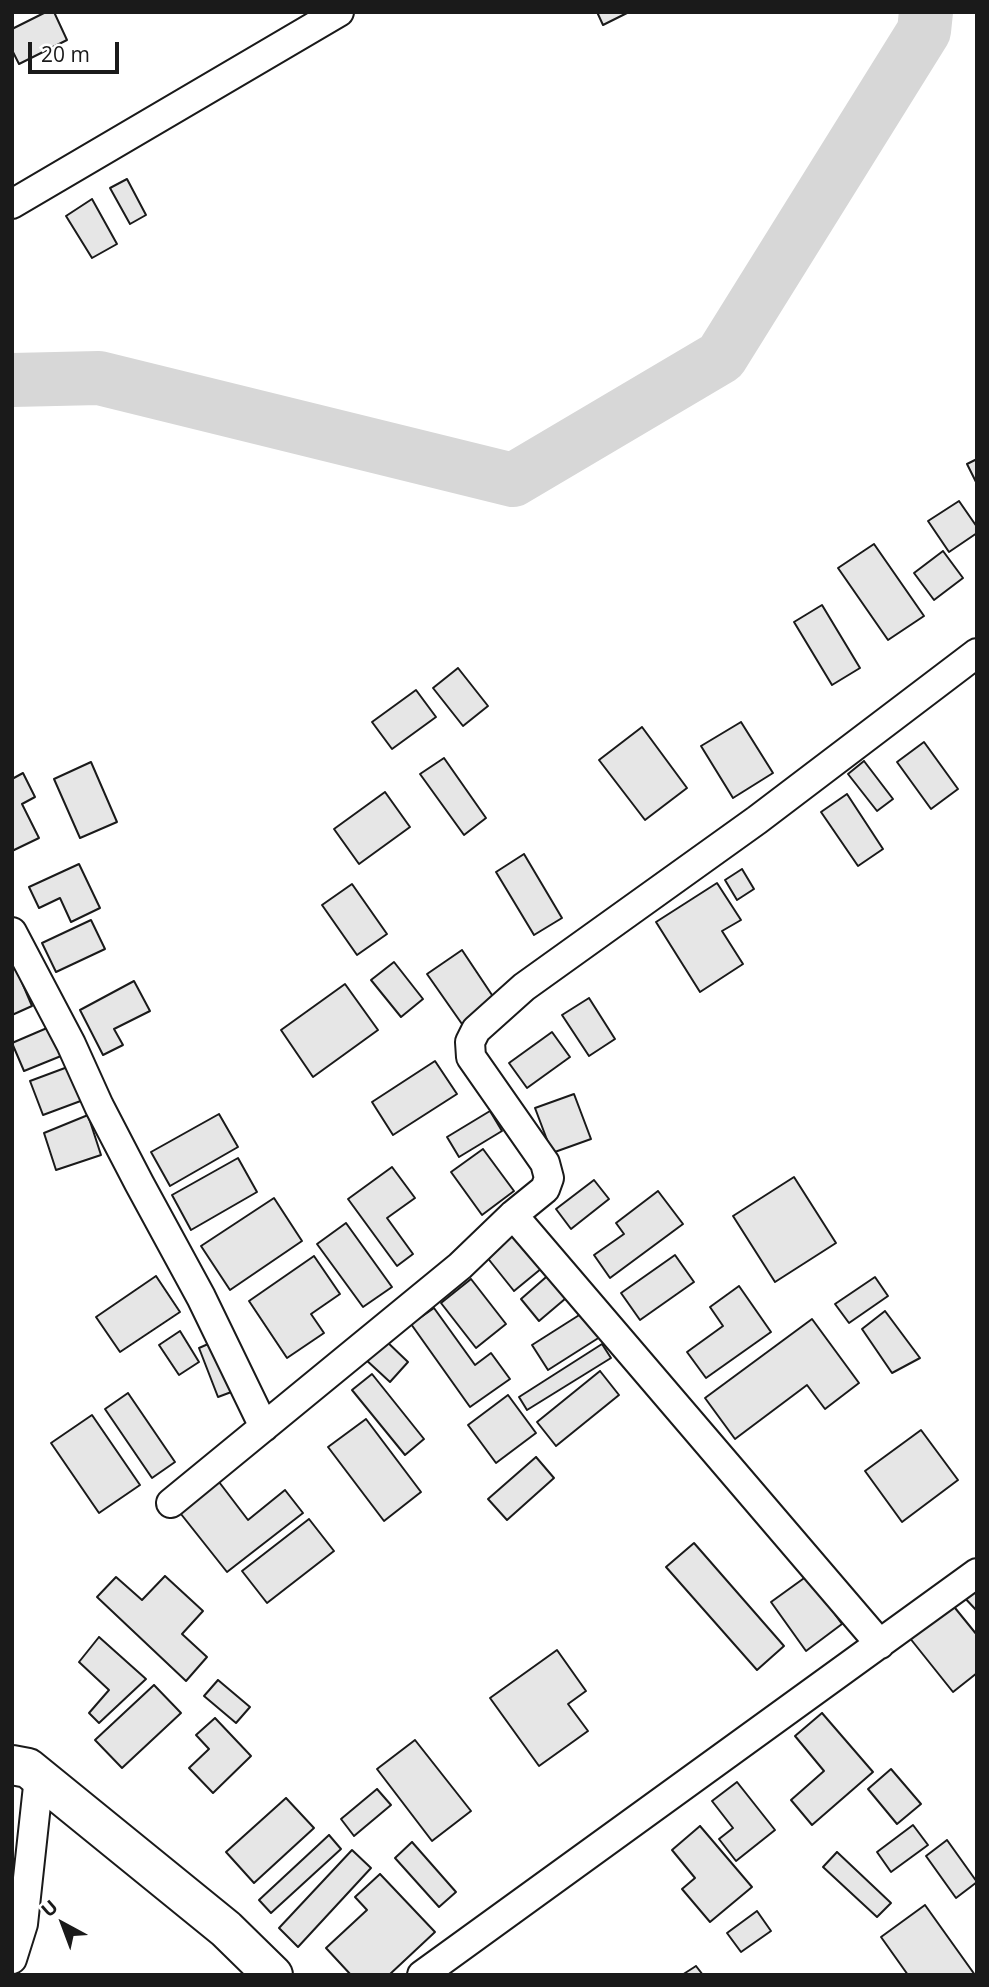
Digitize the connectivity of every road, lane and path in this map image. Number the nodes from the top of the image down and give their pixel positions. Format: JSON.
{"nodes":[{"id":1,"x":339,"y":12,"type":"edge"},
{"id":2,"x":12,"y":204,"type":"edge"},
{"id":3,"x":977,"y":653,"type":"edge"},
{"id":4,"x":12,"y":932,"type":"edge"},
{"id":5,"x":513,"y":1215,"type":"junction"},
{"id":6,"x":264,"y":1427,"type":"junction"},
{"id":7,"x":171,"y":1503,"type":"dead end"},
{"id":8,"x":977,"y":1573,"type":"edge"},
{"id":9,"x":880,"y":1644,"type":"junction"},
{"id":10,"x":26,"y":1770,"type":"edge"},
{"id":11,"x":12,"y":1959,"type":"edge"},
{"id":12,"x":274,"y":1975,"type":"edge"},
{"id":13,"x":422,"y":1975,"type":"edge"}],
"edges":[{"from":1,"to":2,"type":"street"},
{"from":3,"to":5,"type":"street"},
{"from":4,"to":6,"type":"street"},
{"from":5,"to":6,"type":"street"},
{"from":5,"to":9,"type":"street"},
{"from":6,"to":7,"type":"street"},
{"from":8,"to":9,"type":"street"},
{"from":9,"to":13,"type":"street"},
{"from":10,"to":11,"type":"street"},
{"from":10,"to":12,"type":"street"}]}
